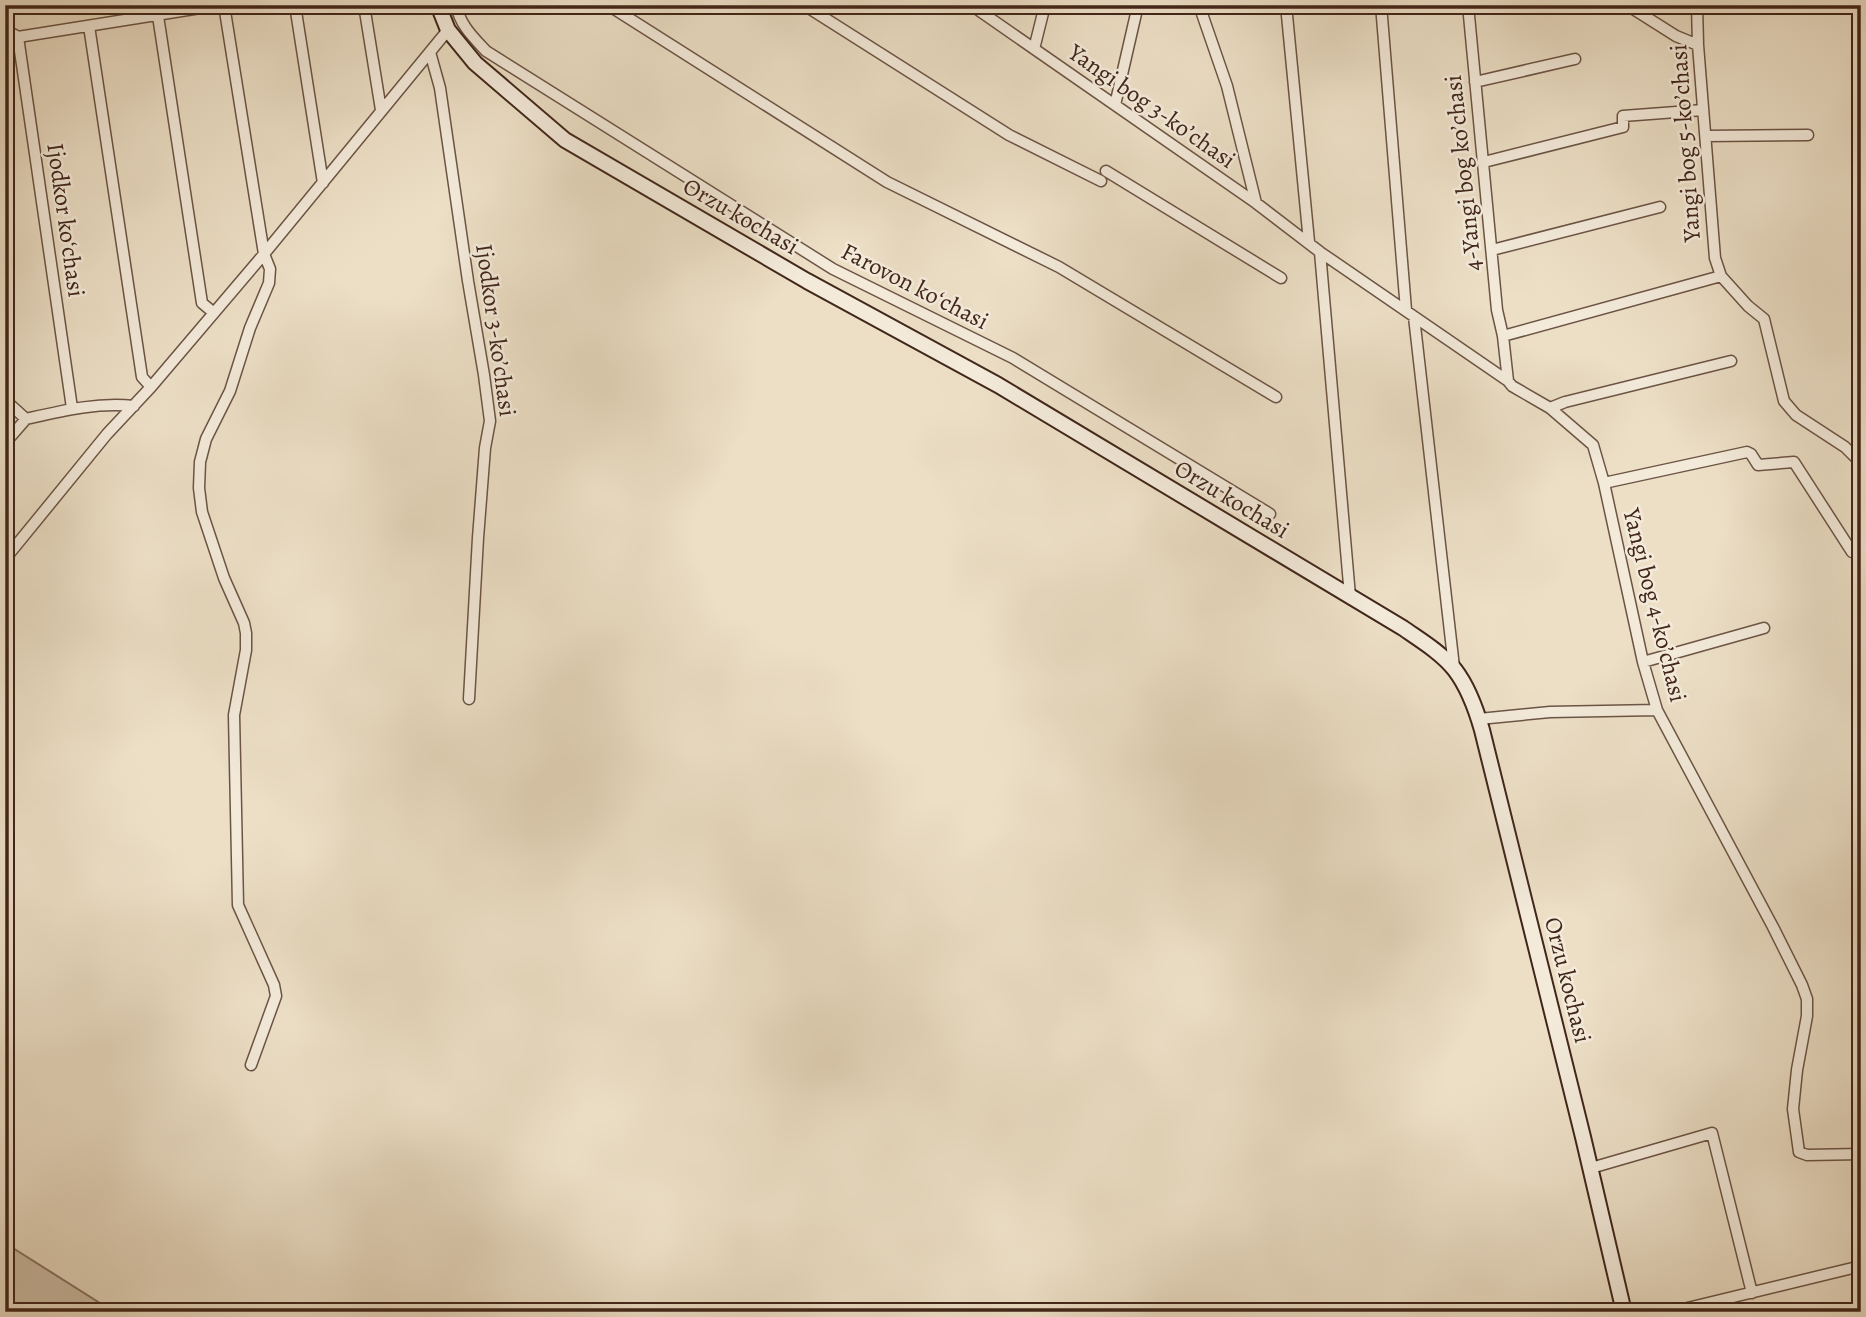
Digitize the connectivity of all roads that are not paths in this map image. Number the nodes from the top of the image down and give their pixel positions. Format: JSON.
{"nodes":[{"id":1,"x":219,"y":5,"type":"edge"},
{"id":2,"x":224,"y":5,"type":"edge"},
{"id":3,"x":295,"y":5,"type":"edge"},
{"id":4,"x":364,"y":5,"type":"edge"},
{"id":5,"x":438,"y":5,"type":"edge"},
{"id":6,"x":456,"y":5,"type":"edge"},
{"id":7,"x":608,"y":5,"type":"edge"},
{"id":8,"x":804,"y":5,"type":"edge"},
{"id":9,"x":971,"y":5,"type":"edge"},
{"id":10,"x":1045,"y":5,"type":"edge"},
{"id":11,"x":1138,"y":5,"type":"edge"},
{"id":12,"x":1199,"y":5,"type":"edge"},
{"id":13,"x":1286,"y":5,"type":"edge"},
{"id":14,"x":1381,"y":5,"type":"edge"},
{"id":15,"x":1468,"y":5,"type":"edge"},
{"id":16,"x":1627,"y":5,"type":"edge"},
{"id":17,"x":1697,"y":5,"type":"edge"},
{"id":18,"x":158,"y":16,"type":"junction"},
{"id":19,"x":89,"y":26,"type":"junction"},
{"id":20,"x":448,"y":30,"type":"junction"},
{"id":21,"x":5,"y":35,"type":"edge"},
{"id":22,"x":18,"y":37,"type":"junction"},
{"id":23,"x":1698,"y":45,"type":"junction"},
{"id":24,"x":1034,"y":49,"type":"junction"},
{"id":25,"x":430,"y":52,"type":"junction"},
{"id":26,"x":1575,"y":60,"type":"dead end"},
{"id":27,"x":1475,"y":82,"type":"junction"},
{"id":28,"x":1115,"y":105,"type":"junction"},
{"id":29,"x":382,"y":110,"type":"junction"},
{"id":30,"x":1703,"y":110,"type":"junction"},
{"id":31,"x":1808,"y":135,"type":"dead end"},
{"id":32,"x":1706,"y":136,"type":"junction"},
{"id":33,"x":1484,"y":162,"type":"junction"},
{"id":34,"x":1106,"y":171,"type":"dead end"},
{"id":35,"x":1101,"y":181,"type":"dead end"},
{"id":36,"x":323,"y":183,"type":"junction"},
{"id":37,"x":1256,"y":203,"type":"junction"},
{"id":38,"x":1660,"y":207,"type":"dead end"},
{"id":39,"x":1309,"y":242,"type":"junction"},
{"id":40,"x":1492,"y":250,"type":"junction"},
{"id":41,"x":1320,"y":251,"type":"junction"},
{"id":42,"x":264,"y":254,"type":"junction"},
{"id":43,"x":1721,"y":276,"type":"junction"},
{"id":44,"x":1281,"y":278,"type":"dead end"},
{"id":45,"x":214,"y":313,"type":"junction"},
{"id":46,"x":1410,"y":313,"type":"junction"},
{"id":47,"x":1503,"y":336,"type":"junction"},
{"id":48,"x":1731,"y":362,"type":"dead end"},
{"id":49,"x":1508,"y":381,"type":"junction"},
{"id":50,"x":151,"y":387,"type":"junction"},
{"id":51,"x":1276,"y":397,"type":"dead end"},
{"id":52,"x":5,"y":400,"type":"edge"},
{"id":53,"x":134,"y":406,"type":"junction"},
{"id":54,"x":72,"y":408,"type":"junction"},
{"id":55,"x":1550,"y":408,"type":"junction"},
{"id":56,"x":26,"y":419,"type":"junction"},
{"id":57,"x":5,"y":443,"type":"edge"},
{"id":58,"x":1861,"y":463,"type":"edge"},
{"id":59,"x":1604,"y":483,"type":"junction"},
{"id":60,"x":1270,"y":514,"type":"dead end"},
{"id":61,"x":1852,"y":552,"type":"dead end"},
{"id":62,"x":5,"y":559,"type":"edge"},
{"id":63,"x":1350,"y":596,"type":"junction"},
{"id":64,"x":1764,"y":628,"type":"dead end"},
{"id":65,"x":1643,"y":662,"type":"junction"},
{"id":66,"x":1454,"y":668,"type":"junction"},
{"id":67,"x":469,"y":699,"type":"dead end"},
{"id":68,"x":1657,"y":709,"type":"junction"},
{"id":69,"x":1479,"y":719,"type":"junction"},
{"id":70,"x":251,"y":1065,"type":"dead end"},
{"id":71,"x":1861,"y":1154,"type":"edge"},
{"id":72,"x":1591,"y":1167,"type":"junction"},
{"id":73,"x":1861,"y":1266,"type":"edge"},
{"id":74,"x":1752,"y":1293,"type":"junction"},
{"id":75,"x":1624,"y":1312,"type":"edge"},
{"id":76,"x":1671,"y":1312,"type":"edge"}],
"edges":[{"from":1,"to":18,"type":"street"},
{"from":2,"to":42,"type":"street"},
{"from":3,"to":36,"type":"street"},
{"from":4,"to":29,"type":"street"},
{"from":5,"to":20,"type":"main road","name":"Orzu kochasi"},
{"from":6,"to":60,"type":"street","name":"Farovon koʻchasi"},
{"from":7,"to":51,"type":"street"},
{"from":8,"to":35,"type":"street"},
{"from":9,"to":24,"type":"street","name":"Yangi bog 3-koʼchasi"},
{"from":10,"to":24,"type":"street"},
{"from":11,"to":28,"type":"street"},
{"from":12,"to":37,"type":"street"},
{"from":13,"to":39,"type":"street"},
{"from":14,"to":46,"type":"street"},
{"from":15,"to":27,"type":"street","name":"4-Yangi bog koʼchasi"},
{"from":16,"to":23,"type":"street"},
{"from":17,"to":23,"type":"street","name":"Yangi bog 5-koʼchasi"},
{"from":18,"to":19,"type":"street"},
{"from":18,"to":45,"type":"street"},
{"from":19,"to":22,"type":"street"},
{"from":19,"to":50,"type":"street","name":"Ijodkor koʻchasi"},
{"from":20,"to":25,"type":"street"},
{"from":20,"to":63,"type":"main road","name":"Orzu kochasi"},
{"from":21,"to":22,"type":"street"},
{"from":22,"to":54,"type":"street","name":"Ijodkor koʻchasi"},
{"from":23,"to":30,"type":"street","name":"Yangi bog 5-koʼchasi"},
{"from":24,"to":28,"type":"street","name":"Yangi bog 3-koʼchasi"},
{"from":25,"to":29,"type":"street"},
{"from":25,"to":67,"type":"street","name":"Ijodkor 3-koʼchasi"},
{"from":26,"to":27,"type":"street"},
{"from":27,"to":33,"type":"street","name":"4-Yangi bog koʼchasi"},
{"from":28,"to":37,"type":"street","name":"Yangi bog 3-koʼchasi"},
{"from":29,"to":36,"type":"street"},
{"from":30,"to":32,"type":"street","name":"Yangi bog 5-koʼchasi"},
{"from":30,"to":33,"type":"street"},
{"from":31,"to":32,"type":"street"},
{"from":32,"to":43,"type":"street","name":"Yangi bog 5-koʼchasi"},
{"from":33,"to":40,"type":"street","name":"4-Yangi bog koʼchasi"},
{"from":34,"to":44,"type":"street"},
{"from":36,"to":42,"type":"street"},
{"from":37,"to":39,"type":"street","name":"Yangi bog 3-koʼchasi"},
{"from":38,"to":40,"type":"street"},
{"from":39,"to":41,"type":"street","name":"Yangi bog 4-koʼchasi"},
{"from":40,"to":47,"type":"street","name":"4-Yangi bog koʼchasi"},
{"from":41,"to":46,"type":"street","name":"Yangi bog 4-koʼchasi"},
{"from":41,"to":63,"type":"street"},
{"from":42,"to":45,"type":"street"},
{"from":42,"to":70,"type":"street"},
{"from":43,"to":47,"type":"street"},
{"from":43,"to":58,"type":"street"},
{"from":45,"to":50,"type":"street"},
{"from":46,"to":49,"type":"street","name":"Yangi bog 4-koʼchasi"},
{"from":46,"to":66,"type":"street"},
{"from":47,"to":49,"type":"street","name":"4-Yangi bog koʼchasi"},
{"from":48,"to":55,"type":"street"},
{"from":49,"to":55,"type":"street","name":"Yangi bog 4-koʼchasi"},
{"from":50,"to":53,"type":"street"},
{"from":52,"to":56,"type":"street"},
{"from":53,"to":54,"type":"street"},
{"from":53,"to":62,"type":"street"},
{"from":54,"to":56,"type":"street"},
{"from":55,"to":59,"type":"street","name":"Yangi bog 4-koʼchasi"},
{"from":56,"to":57,"type":"street"},
{"from":59,"to":61,"type":"street"},
{"from":59,"to":65,"type":"street","name":"Yangi bog 4-koʼchasi"},
{"from":63,"to":66,"type":"main road","name":"Orzu kochasi"},
{"from":64,"to":65,"type":"street"},
{"from":65,"to":68,"type":"street","name":"Yangi bog 4-koʼchasi"},
{"from":66,"to":69,"type":"main road","name":"Orzu kochasi"},
{"from":68,"to":69,"type":"street"},
{"from":68,"to":71,"type":"street","name":"Yangi bog 4-koʼchasi"},
{"from":69,"to":72,"type":"main road","name":"Orzu kochasi"},
{"from":72,"to":74,"type":"street"},
{"from":72,"to":75,"type":"main road","name":"Orzu kochasi"},
{"from":73,"to":74,"type":"street"},
{"from":74,"to":76,"type":"street"}]}
